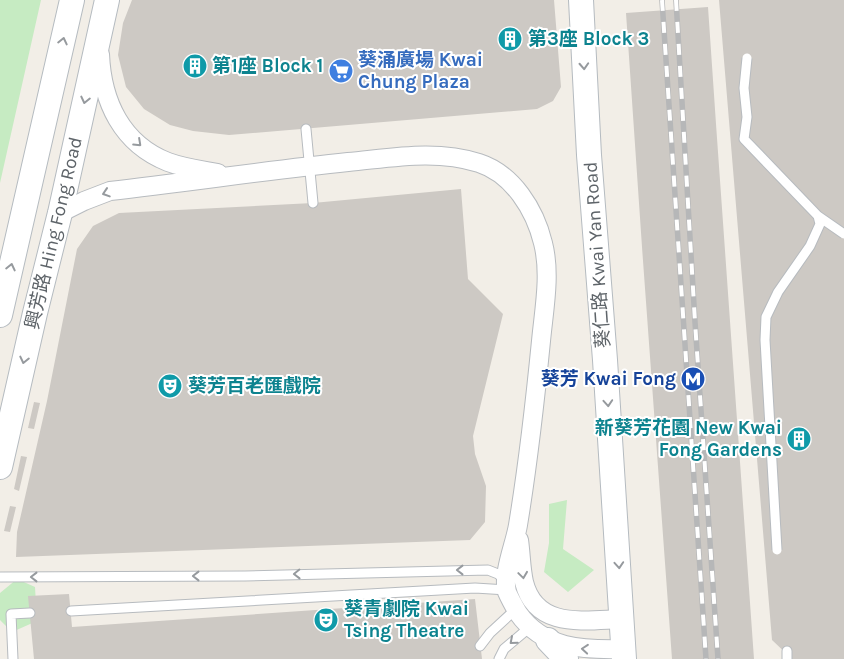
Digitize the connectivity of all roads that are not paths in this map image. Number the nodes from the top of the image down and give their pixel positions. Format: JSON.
{"nodes":[{"id":1,"x":72,"y":0,"type":"edge"},
{"id":2,"x":581,"y":0,"type":"edge"},
{"id":3,"x":105,"y":9,"type":"edge"},
{"id":4,"x":747,"y":58,"type":"dead end"},
{"id":5,"x":306,"y":129,"type":"dead end"},
{"id":6,"x":310,"y":166,"type":"junction"},
{"id":7,"x":240,"y":176,"type":"junction"},
{"id":8,"x":313,"y":203,"type":"dead end"},
{"id":9,"x":60,"y":213,"type":"junction"},
{"id":10,"x":818,"y":216,"type":"junction"},
{"id":11,"x":844,"y":234,"type":"edge"},
{"id":12,"x":0,"y":315,"type":"edge"},
{"id":13,"x":0,"y":467,"type":"edge"},
{"id":14,"x":518,"y":527,"type":"junction"},
{"id":15,"x":777,"y":550,"type":"dead end"},
{"id":16,"x":0,"y":577,"type":"edge"},
{"id":17,"x":506,"y":585,"type":"junction"},
{"id":18,"x":516,"y":610,"type":"junction"},
{"id":19,"x":70,"y":611,"type":"dead end"},
{"id":20,"x":30,"y":613,"type":"dead end"},
{"id":21,"x":622,"y":619,"type":"junction"},
{"id":22,"x":539,"y":634,"type":"junction"},
{"id":23,"x":480,"y":646,"type":"dead end"},
{"id":24,"x":624,"y":654,"type":"edge"},
{"id":25,"x":13,"y":659,"type":"edge"},
{"id":26,"x":498,"y":659,"type":"edge"},
{"id":27,"x":566,"y":659,"type":"edge"}],
"edges":[{"from":12,"to":1,"type":"main road","name":"興芳路 Hing Fong Road","one_way":true},
{"from":2,"to":21,"type":"main road","name":"葵仁路 Kwai Yan Road","one_way":true},
{"from":3,"to":7,"type":"street","one_way":true},
{"from":3,"to":9,"type":"main road","name":"興芳路 Hing Fong Road","one_way":true},
{"from":4,"to":10,"type":"lane","bridge":true},
{"from":5,"to":6,"type":"lane"},
{"from":6,"to":7,"type":"street"},
{"from":6,"to":8,"type":"lane"},
{"from":6,"to":14,"type":"street"},
{"from":7,"to":9,"type":"street","one_way":true},
{"from":9,"to":13,"type":"main road","name":"興芳路 Hing Fong Road","one_way":true},
{"from":10,"to":11,"type":"lane","bridge":true},
{"from":10,"to":15,"type":"lane","bridge":true},
{"from":14,"to":17,"type":"street"},
{"from":14,"to":21,"type":"street","one_way":true},
{"from":17,"to":16,"type":"lane","one_way":true},
{"from":17,"to":18,"type":"street"},
{"from":17,"to":19,"type":"lane"},
{"from":18,"to":22,"type":"street"},
{"from":18,"to":23,"type":"lane"},
{"from":20,"to":25,"type":"lane"},
{"from":21,"to":24,"type":"main road","name":"葵仁路 Kwai Yan Road"},
{"from":24,"to":22,"type":"street","one_way":true},
{"from":22,"to":26,"type":"lane","one_way":true},
{"from":22,"to":27,"type":"main road"}]}
